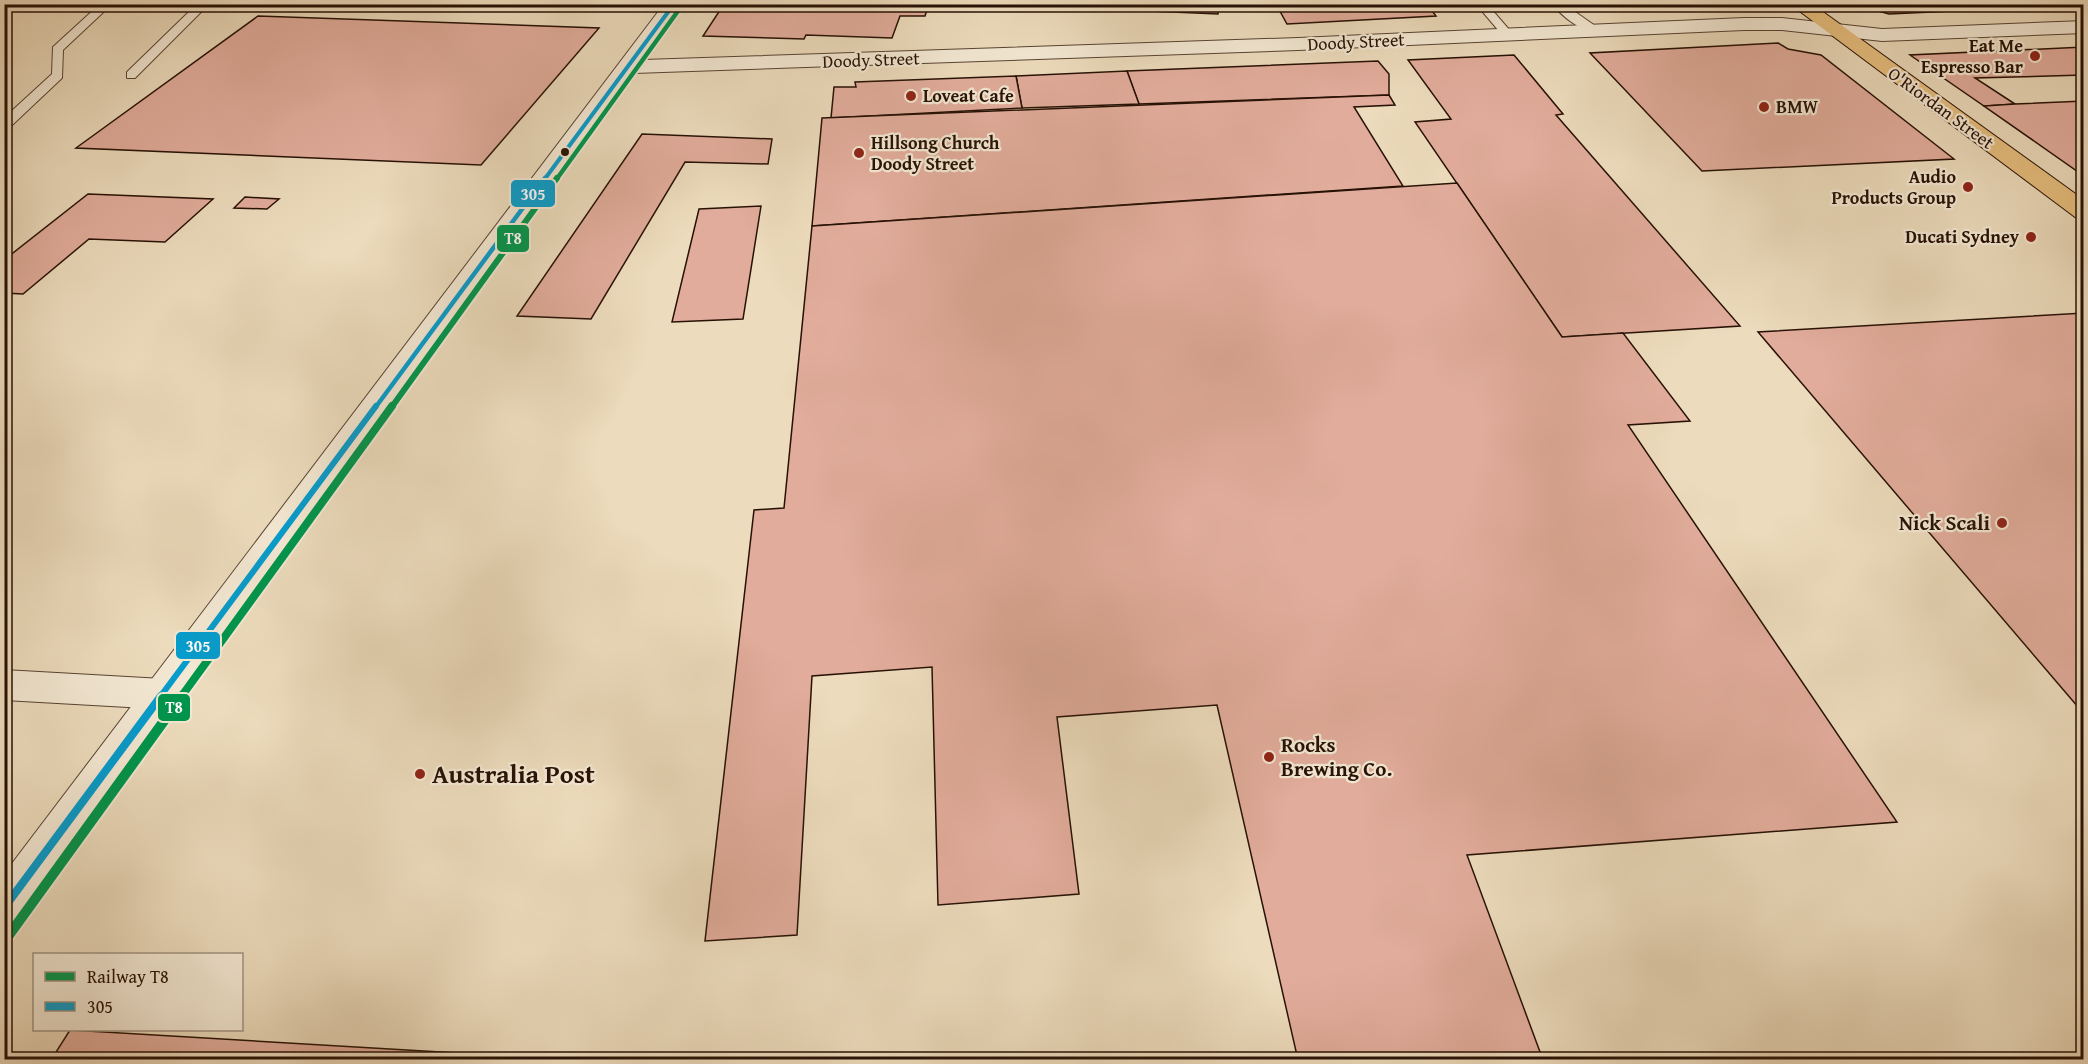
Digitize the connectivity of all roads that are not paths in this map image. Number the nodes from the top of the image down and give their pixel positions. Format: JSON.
{"nodes":[{"id":1,"x":107,"y":4,"type":"edge"},
{"id":2,"x":204,"y":4,"type":"edge"},
{"id":3,"x":567,"y":4,"type":"edge"},
{"id":4,"x":1481,"y":4,"type":"edge"},
{"id":5,"x":1557,"y":4,"type":"edge"},
{"id":6,"x":1799,"y":4,"type":"edge"},
{"id":7,"x":673,"y":7,"type":"edge"},
{"id":8,"x":1585,"y":10,"type":"dead end"},
{"id":9,"x":2084,"y":27,"type":"edge"},
{"id":10,"x":1595,"y":30,"type":"junction"},
{"id":11,"x":1833,"y":30,"type":"junction"},
{"id":12,"x":1508,"y":35,"type":"junction"},
{"id":13,"x":628,"y":67,"type":"junction"},
{"id":14,"x":131,"y":75,"type":"dead end"},
{"id":15,"x":4,"y":125,"type":"edge"},
{"id":16,"x":2084,"y":212,"type":"edge"},
{"id":17,"x":4,"y":685,"type":"edge"},
{"id":18,"x":163,"y":694,"type":"junction"},
{"id":19,"x":4,"y":909,"type":"edge"}],
"edges":[{"from":1,"to":15,"type":"lane"},
{"from":2,"to":14,"type":"lane"},
{"from":3,"to":7,"type":"lane"},
{"from":4,"to":12,"type":"lane"},
{"from":5,"to":10,"type":"lane"},
{"from":6,"to":11,"type":"main road","name":"O'Riordan Street"},
{"from":7,"to":13,"type":"street"},
{"from":8,"to":10,"type":"lane"},
{"from":9,"to":11,"type":"street","name":"Doody Street"},
{"from":10,"to":11,"type":"street","name":"Doody Street"},
{"from":10,"to":12,"type":"street","name":"Doody Street"},
{"from":11,"to":16,"type":"main road","name":"O'Riordan Street"},
{"from":12,"to":13,"type":"street","name":"Doody Street"},
{"from":13,"to":18,"type":"street"},
{"from":17,"to":18,"type":"street"},
{"from":18,"to":19,"type":"street"}]}
